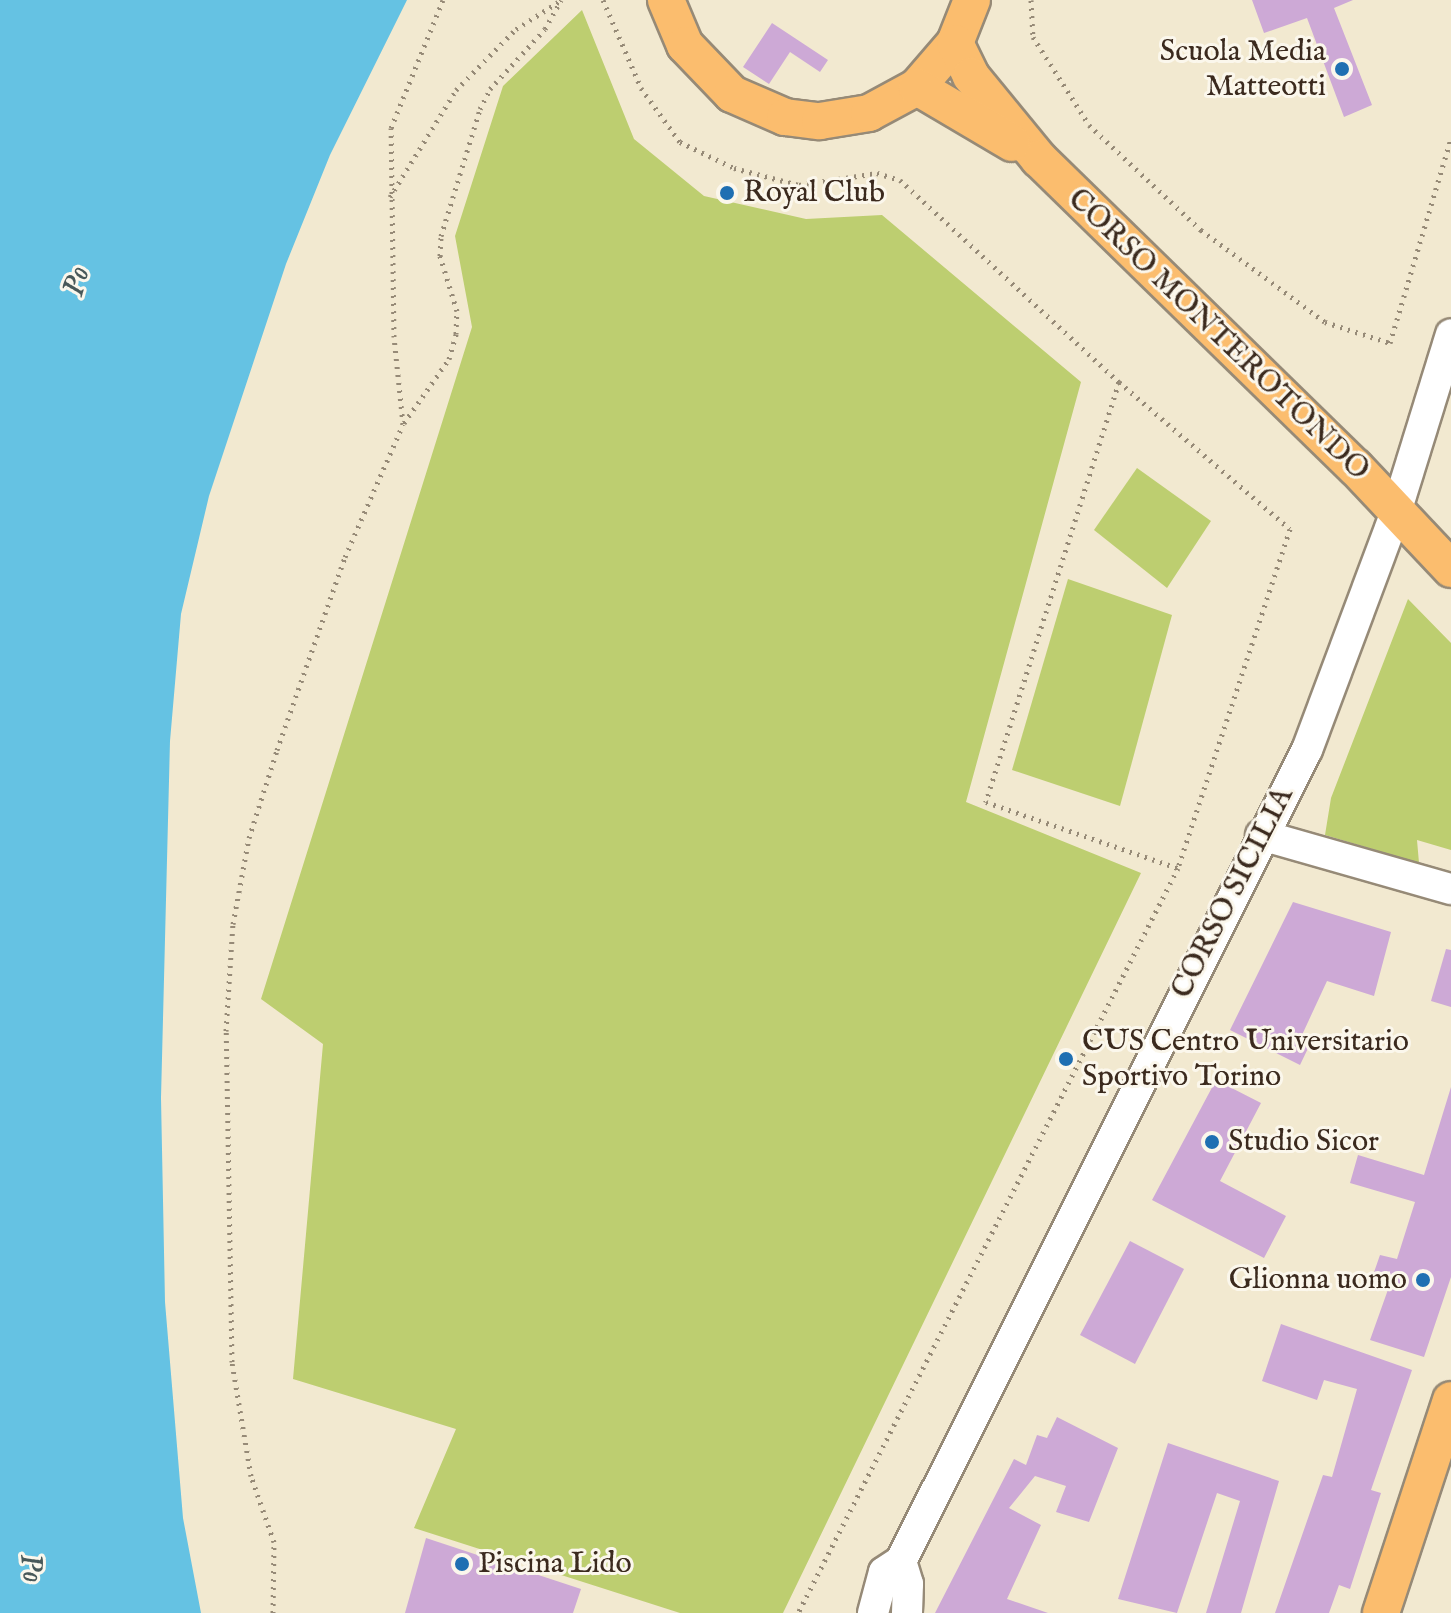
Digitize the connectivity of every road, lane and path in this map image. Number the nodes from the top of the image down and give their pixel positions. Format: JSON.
{"nodes":[{"id":1,"x":443,"y":0,"type":"edge"},
{"id":2,"x":561,"y":0,"type":"edge"},
{"id":3,"x":603,"y":0,"type":"edge"},
{"id":4,"x":972,"y":0,"type":"edge"},
{"id":5,"x":1031,"y":0,"type":"edge"},
{"id":6,"x":667,"y":1,"type":"edge"},
{"id":7,"x":955,"y":43,"type":"junction"},
{"id":8,"x":917,"y":87,"type":"junction"},
{"id":9,"x":1451,"y":138,"type":"edge"},
{"id":10,"x":1039,"y":159,"type":"junction"},
{"id":11,"x":390,"y":197,"type":"junction"},
{"id":12,"x":1451,"y":334,"type":"edge"},
{"id":13,"x":1119,"y":382,"type":"junction"},
{"id":14,"x":1444,"y":389,"type":"edge"},
{"id":15,"x":403,"y":424,"type":"junction"},
{"id":16,"x":1396,"y":512,"type":"junction"},
{"id":17,"x":1451,"y":569,"type":"edge"},
{"id":18,"x":1261,"y":835,"type":"junction"},
{"id":19,"x":1178,"y":868,"type":"junction"},
{"id":20,"x":1451,"y":889,"type":"edge"},
{"id":21,"x":1451,"y":1400,"type":"edge"},
{"id":22,"x":901,"y":1561,"type":"junction"},
{"id":23,"x":273,"y":1613,"type":"edge"},
{"id":24,"x":798,"y":1613,"type":"edge"},
{"id":25,"x":873,"y":1613,"type":"edge"},
{"id":26,"x":907,"y":1613,"type":"edge"},
{"id":27,"x":1381,"y":1613,"type":"edge"}],
"edges":[{"from":1,"to":11,"type":"path"},
{"from":2,"to":11,"type":"path"},
{"from":2,"to":15,"type":"path"},
{"from":3,"to":13,"type":"path"},
{"from":4,"to":7,"type":"main road"},
{"from":5,"to":9,"type":"path"},
{"from":6,"to":8,"type":"main road"},
{"from":7,"to":8,"type":"main road"},
{"from":7,"to":10,"type":"main road","name":"CORSO MONTEROTONDO"},
{"from":8,"to":10,"type":"main road","name":"CORSO MONTEROTONDO"},
{"from":10,"to":16,"type":"main road","name":"CORSO MONTEROTONDO"},
{"from":11,"to":15,"type":"path"},
{"from":12,"to":14,"type":"street","name":"CORSO SICILIA"},
{"from":13,"to":19,"type":"path"},
{"from":13,"to":19,"type":"path"},
{"from":14,"to":16,"type":"street","name":"CORSO SICILIA"},
{"from":15,"to":23,"type":"path"},
{"from":16,"to":17,"type":"main road","name":"CORSO MONTEROTONDO"},
{"from":16,"to":18,"type":"street","name":"CORSO SICILIA"},
{"from":18,"to":20,"type":"street"},
{"from":18,"to":22,"type":"street","name":"CORSO SICILIA"},
{"from":19,"to":24,"type":"path"},
{"from":21,"to":27,"type":"main road"},
{"from":22,"to":25,"type":"street","name":"CORSO SICILIA"},
{"from":22,"to":26,"type":"street"}]}
